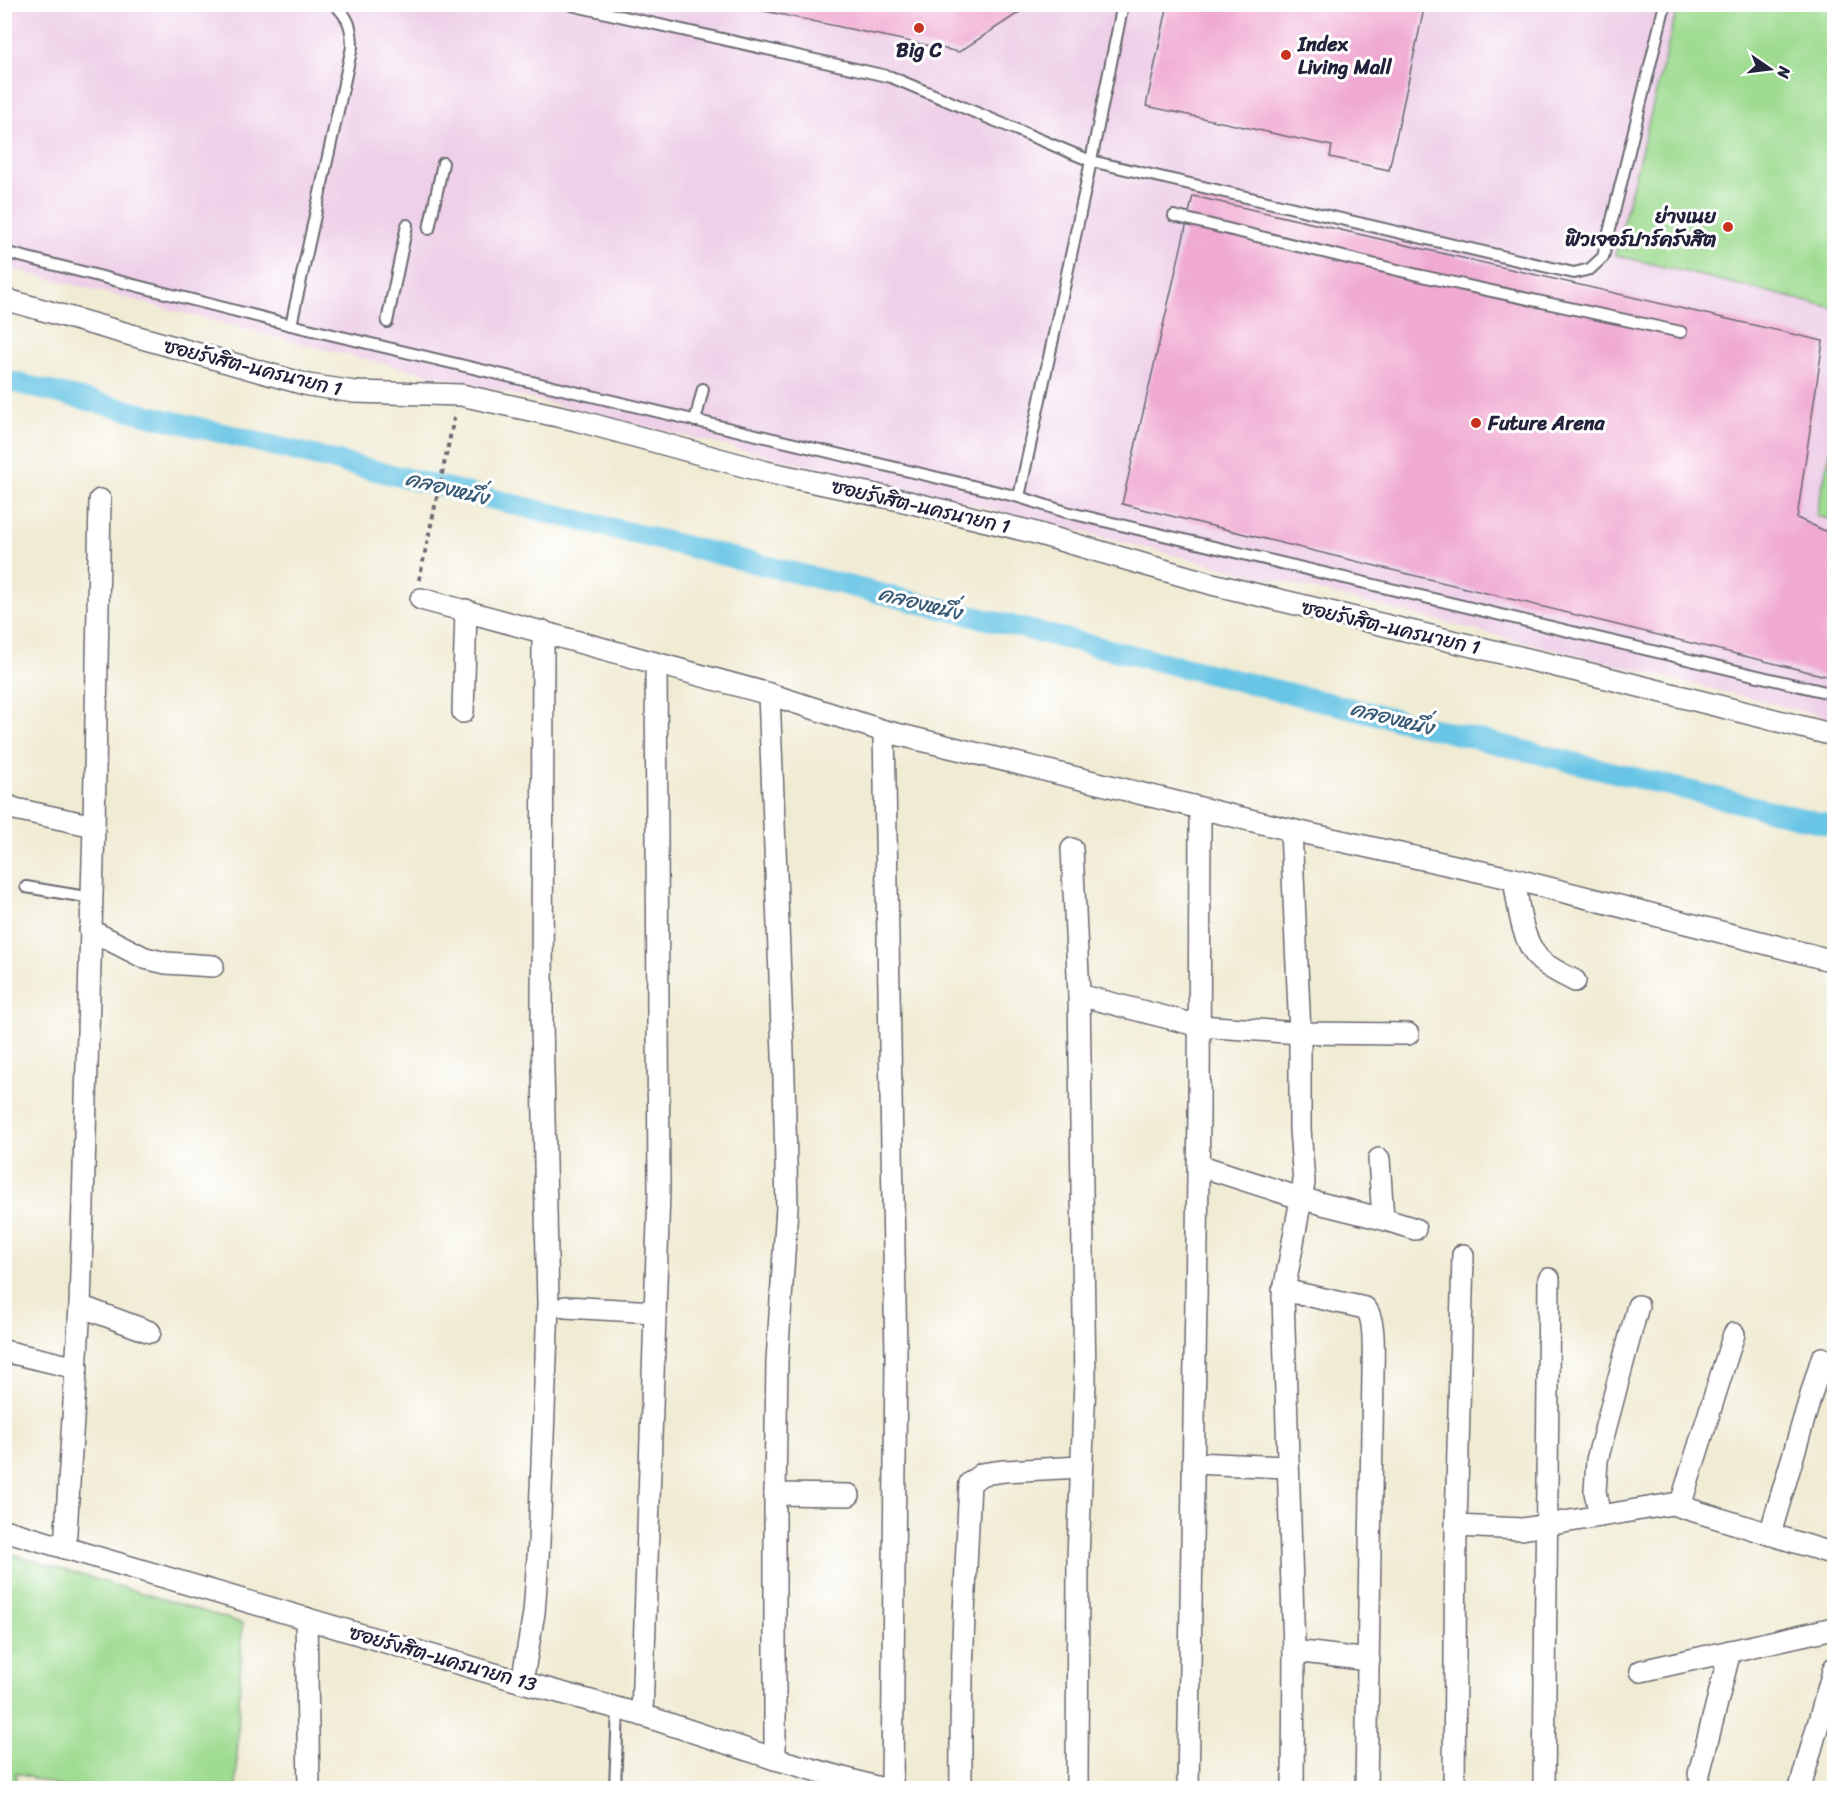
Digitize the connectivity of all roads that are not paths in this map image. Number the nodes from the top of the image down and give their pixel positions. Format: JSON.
{"nodes":[{"id":1,"x":334,"y":4,"type":"edge"},
{"id":2,"x":1123,"y":4,"type":"edge"},
{"id":3,"x":1665,"y":4,"type":"edge"},
{"id":4,"x":571,"y":5,"type":"edge"},
{"id":5,"x":1091,"y":162,"type":"junction"},
{"id":6,"x":443,"y":164,"type":"dead end"},
{"id":7,"x":1174,"y":216,"type":"dead end"},
{"id":8,"x":407,"y":225,"type":"dead end"},
{"id":9,"x":429,"y":229,"type":"dead end"},
{"id":10,"x":4,"y":252,"type":"edge"},
{"id":11,"x":4,"y":299,"type":"edge"},
{"id":12,"x":387,"y":322,"type":"dead end"},
{"id":13,"x":291,"y":325,"type":"junction"},
{"id":14,"x":1681,"y":332,"type":"dead end"},
{"id":15,"x":704,"y":389,"type":"dead end"},
{"id":16,"x":695,"y":421,"type":"junction"},
{"id":17,"x":1019,"y":497,"type":"junction"},
{"id":18,"x":100,"y":500,"type":"dead end"},
{"id":19,"x":421,"y":599,"type":"dead end"},
{"id":20,"x":466,"y":610,"type":"junction"},
{"id":21,"x":543,"y":631,"type":"junction"},
{"id":22,"x":656,"y":664,"type":"junction"},
{"id":23,"x":769,"y":694,"type":"junction"},
{"id":24,"x":1834,"y":694,"type":"edge"},
{"id":25,"x":463,"y":712,"type":"dead end"},
{"id":26,"x":884,"y":731,"type":"junction"},
{"id":27,"x":1834,"y":735,"type":"edge"},
{"id":28,"x":4,"y":804,"type":"edge"},
{"id":29,"x":1200,"y":808,"type":"junction"},
{"id":30,"x":94,"y":826,"type":"junction"},
{"id":31,"x":1291,"y":830,"type":"junction"},
{"id":32,"x":1072,"y":849,"type":"dead end"},
{"id":33,"x":1514,"y":879,"type":"junction"},
{"id":34,"x":26,"y":887,"type":"dead end"},
{"id":35,"x":92,"y":898,"type":"junction"},
{"id":36,"x":90,"y":930,"type":"junction"},
{"id":37,"x":1834,"y":961,"type":"edge"},
{"id":38,"x":213,"y":966,"type":"dead end"},
{"id":39,"x":1575,"y":981,"type":"dead end"},
{"id":40,"x":1079,"y":995,"type":"junction"},
{"id":41,"x":1200,"y":1026,"type":"junction"},
{"id":42,"x":1300,"y":1032,"type":"junction"},
{"id":43,"x":1408,"y":1034,"type":"dead end"},
{"id":44,"x":1379,"y":1159,"type":"dead end"},
{"id":45,"x":1198,"y":1165,"type":"junction"},
{"id":46,"x":1303,"y":1199,"type":"junction"},
{"id":47,"x":1383,"y":1219,"type":"junction"},
{"id":48,"x":1415,"y":1229,"type":"dead end"},
{"id":49,"x":1463,"y":1255,"type":"dead end"},
{"id":50,"x":1549,"y":1279,"type":"dead end"},
{"id":51,"x":1283,"y":1290,"type":"junction"},
{"id":52,"x":80,"y":1306,"type":"junction"},
{"id":53,"x":1638,"y":1306,"type":"dead end"},
{"id":54,"x":565,"y":1307,"type":"dead end"},
{"id":55,"x":655,"y":1312,"type":"junction"},
{"id":56,"x":150,"y":1332,"type":"dead end"},
{"id":57,"x":1734,"y":1334,"type":"dead end"},
{"id":58,"x":4,"y":1351,"type":"edge"},
{"id":59,"x":1822,"y":1358,"type":"dead end"},
{"id":60,"x":77,"y":1368,"type":"junction"},
{"id":61,"x":1194,"y":1463,"type":"junction"},
{"id":62,"x":1081,"y":1467,"type":"junction"},
{"id":63,"x":1287,"y":1467,"type":"junction"},
{"id":64,"x":775,"y":1494,"type":"junction"},
{"id":65,"x":849,"y":1495,"type":"dead end"},
{"id":66,"x":1680,"y":1506,"type":"junction"},
{"id":67,"x":1600,"y":1516,"type":"junction"},
{"id":68,"x":1456,"y":1526,"type":"junction"},
{"id":69,"x":1546,"y":1526,"type":"junction"},
{"id":70,"x":4,"y":1530,"type":"edge"},
{"id":71,"x":1770,"y":1534,"type":"junction"},
{"id":72,"x":65,"y":1548,"type":"junction"},
{"id":73,"x":1834,"y":1554,"type":"edge"},
{"id":74,"x":306,"y":1618,"type":"junction"},
{"id":75,"x":1834,"y":1628,"type":"edge"},
{"id":76,"x":1294,"y":1651,"type":"junction"},
{"id":77,"x":1730,"y":1651,"type":"junction"},
{"id":78,"x":1369,"y":1660,"type":"junction"},
{"id":79,"x":1834,"y":1668,"type":"edge"},
{"id":80,"x":1641,"y":1671,"type":"dead end"},
{"id":81,"x":522,"y":1682,"type":"junction"},
{"id":82,"x":618,"y":1708,"type":"junction"},
{"id":83,"x":642,"y":1715,"type":"junction"},
{"id":84,"x":775,"y":1759,"type":"junction"},
{"id":85,"x":1699,"y":1774,"type":"dead end"},
{"id":86,"x":309,"y":1788,"type":"edge"},
{"id":87,"x":615,"y":1788,"type":"edge"},
{"id":88,"x":880,"y":1788,"type":"edge"},
{"id":89,"x":892,"y":1788,"type":"edge"},
{"id":90,"x":961,"y":1788,"type":"edge"},
{"id":91,"x":1077,"y":1788,"type":"edge"},
{"id":92,"x":1188,"y":1788,"type":"edge"},
{"id":93,"x":1293,"y":1788,"type":"edge"},
{"id":94,"x":1366,"y":1788,"type":"edge"},
{"id":95,"x":1454,"y":1788,"type":"edge"},
{"id":96,"x":1544,"y":1788,"type":"edge"},
{"id":97,"x":1800,"y":1788,"type":"edge"}],
"edges":[{"from":1,"to":13,"type":"lane"},
{"from":2,"to":5,"type":"lane"},
{"from":3,"to":5,"type":"lane"},
{"from":4,"to":5,"type":"lane"},
{"from":5,"to":17,"type":"lane"},
{"from":6,"to":9,"type":"lane"},
{"from":7,"to":14,"type":"lane"},
{"from":8,"to":12,"type":"lane"},
{"from":10,"to":13,"type":"lane"},
{"from":11,"to":27,"type":"street","name":"ซอยรังสิต-นครนายก 1"},
{"from":13,"to":16,"type":"lane"},
{"from":15,"to":16,"type":"lane"},
{"from":16,"to":17,"type":"lane"},
{"from":17,"to":24,"type":"lane"},
{"from":18,"to":30,"type":"street"},
{"from":19,"to":20,"type":"street"},
{"from":20,"to":21,"type":"street"},
{"from":20,"to":25,"type":"street"},
{"from":21,"to":22,"type":"street"},
{"from":21,"to":81,"type":"street"},
{"from":22,"to":23,"type":"street"},
{"from":22,"to":55,"type":"street"},
{"from":23,"to":26,"type":"street"},
{"from":23,"to":64,"type":"street"},
{"from":26,"to":29,"type":"street"},
{"from":26,"to":89,"type":"street"},
{"from":28,"to":30,"type":"street"},
{"from":29,"to":31,"type":"street"},
{"from":29,"to":41,"type":"street"},
{"from":30,"to":35,"type":"street"},
{"from":31,"to":33,"type":"street"},
{"from":31,"to":42,"type":"street"},
{"from":32,"to":40,"type":"street"},
{"from":33,"to":37,"type":"street"},
{"from":33,"to":39,"type":"street"},
{"from":34,"to":35,"type":"lane"},
{"from":35,"to":36,"type":"street"},
{"from":36,"to":38,"type":"street"},
{"from":36,"to":52,"type":"street"},
{"from":40,"to":41,"type":"street"},
{"from":40,"to":62,"type":"street"},
{"from":41,"to":42,"type":"street"},
{"from":41,"to":45,"type":"street"},
{"from":42,"to":43,"type":"street"},
{"from":42,"to":46,"type":"street"},
{"from":44,"to":47,"type":"street"},
{"from":45,"to":46,"type":"street"},
{"from":45,"to":61,"type":"street"},
{"from":46,"to":47,"type":"street"},
{"from":46,"to":51,"type":"street"},
{"from":47,"to":48,"type":"street"},
{"from":49,"to":68,"type":"street"},
{"from":50,"to":69,"type":"street"},
{"from":51,"to":63,"type":"street"},
{"from":51,"to":78,"type":"street"},
{"from":52,"to":56,"type":"street"},
{"from":52,"to":60,"type":"street"},
{"from":53,"to":67,"type":"street"},
{"from":54,"to":55,"type":"street"},
{"from":55,"to":83,"type":"street"},
{"from":57,"to":66,"type":"street"},
{"from":58,"to":60,"type":"street"},
{"from":59,"to":71,"type":"street"},
{"from":60,"to":72,"type":"street"},
{"from":61,"to":63,"type":"street"},
{"from":61,"to":92,"type":"street"},
{"from":62,"to":90,"type":"street"},
{"from":62,"to":91,"type":"street"},
{"from":63,"to":76,"type":"street"},
{"from":64,"to":65,"type":"street"},
{"from":64,"to":84,"type":"street"},
{"from":66,"to":67,"type":"street"},
{"from":66,"to":71,"type":"street"},
{"from":67,"to":69,"type":"street"},
{"from":68,"to":69,"type":"street"},
{"from":68,"to":95,"type":"street"},
{"from":69,"to":96,"type":"street"},
{"from":70,"to":72,"type":"street","name":"ซอยรังสิต-นครนายก 13"},
{"from":71,"to":73,"type":"street"},
{"from":72,"to":74,"type":"street","name":"ซอยรังสิต-นครนายก 13"},
{"from":74,"to":81,"type":"street","name":"ซอยรังสิต-นครนายก 13"},
{"from":74,"to":86,"type":"street"},
{"from":75,"to":77,"type":"street"},
{"from":76,"to":78,"type":"street"},
{"from":76,"to":93,"type":"street"},
{"from":77,"to":80,"type":"street"},
{"from":77,"to":85,"type":"street"},
{"from":78,"to":94,"type":"street"},
{"from":79,"to":97,"type":"street"},
{"from":81,"to":82,"type":"street","name":"ซอยรังสิต-นครนายก 13"},
{"from":82,"to":83,"type":"street","name":"ซอยรังสิต-นครนายก 13"},
{"from":82,"to":87,"type":"lane"},
{"from":83,"to":84,"type":"street","name":"ซอยรังสิต-นครนายก 13"},
{"from":84,"to":88,"type":"street","name":"ซอยรังสิต-นครนายก 13"}]}
